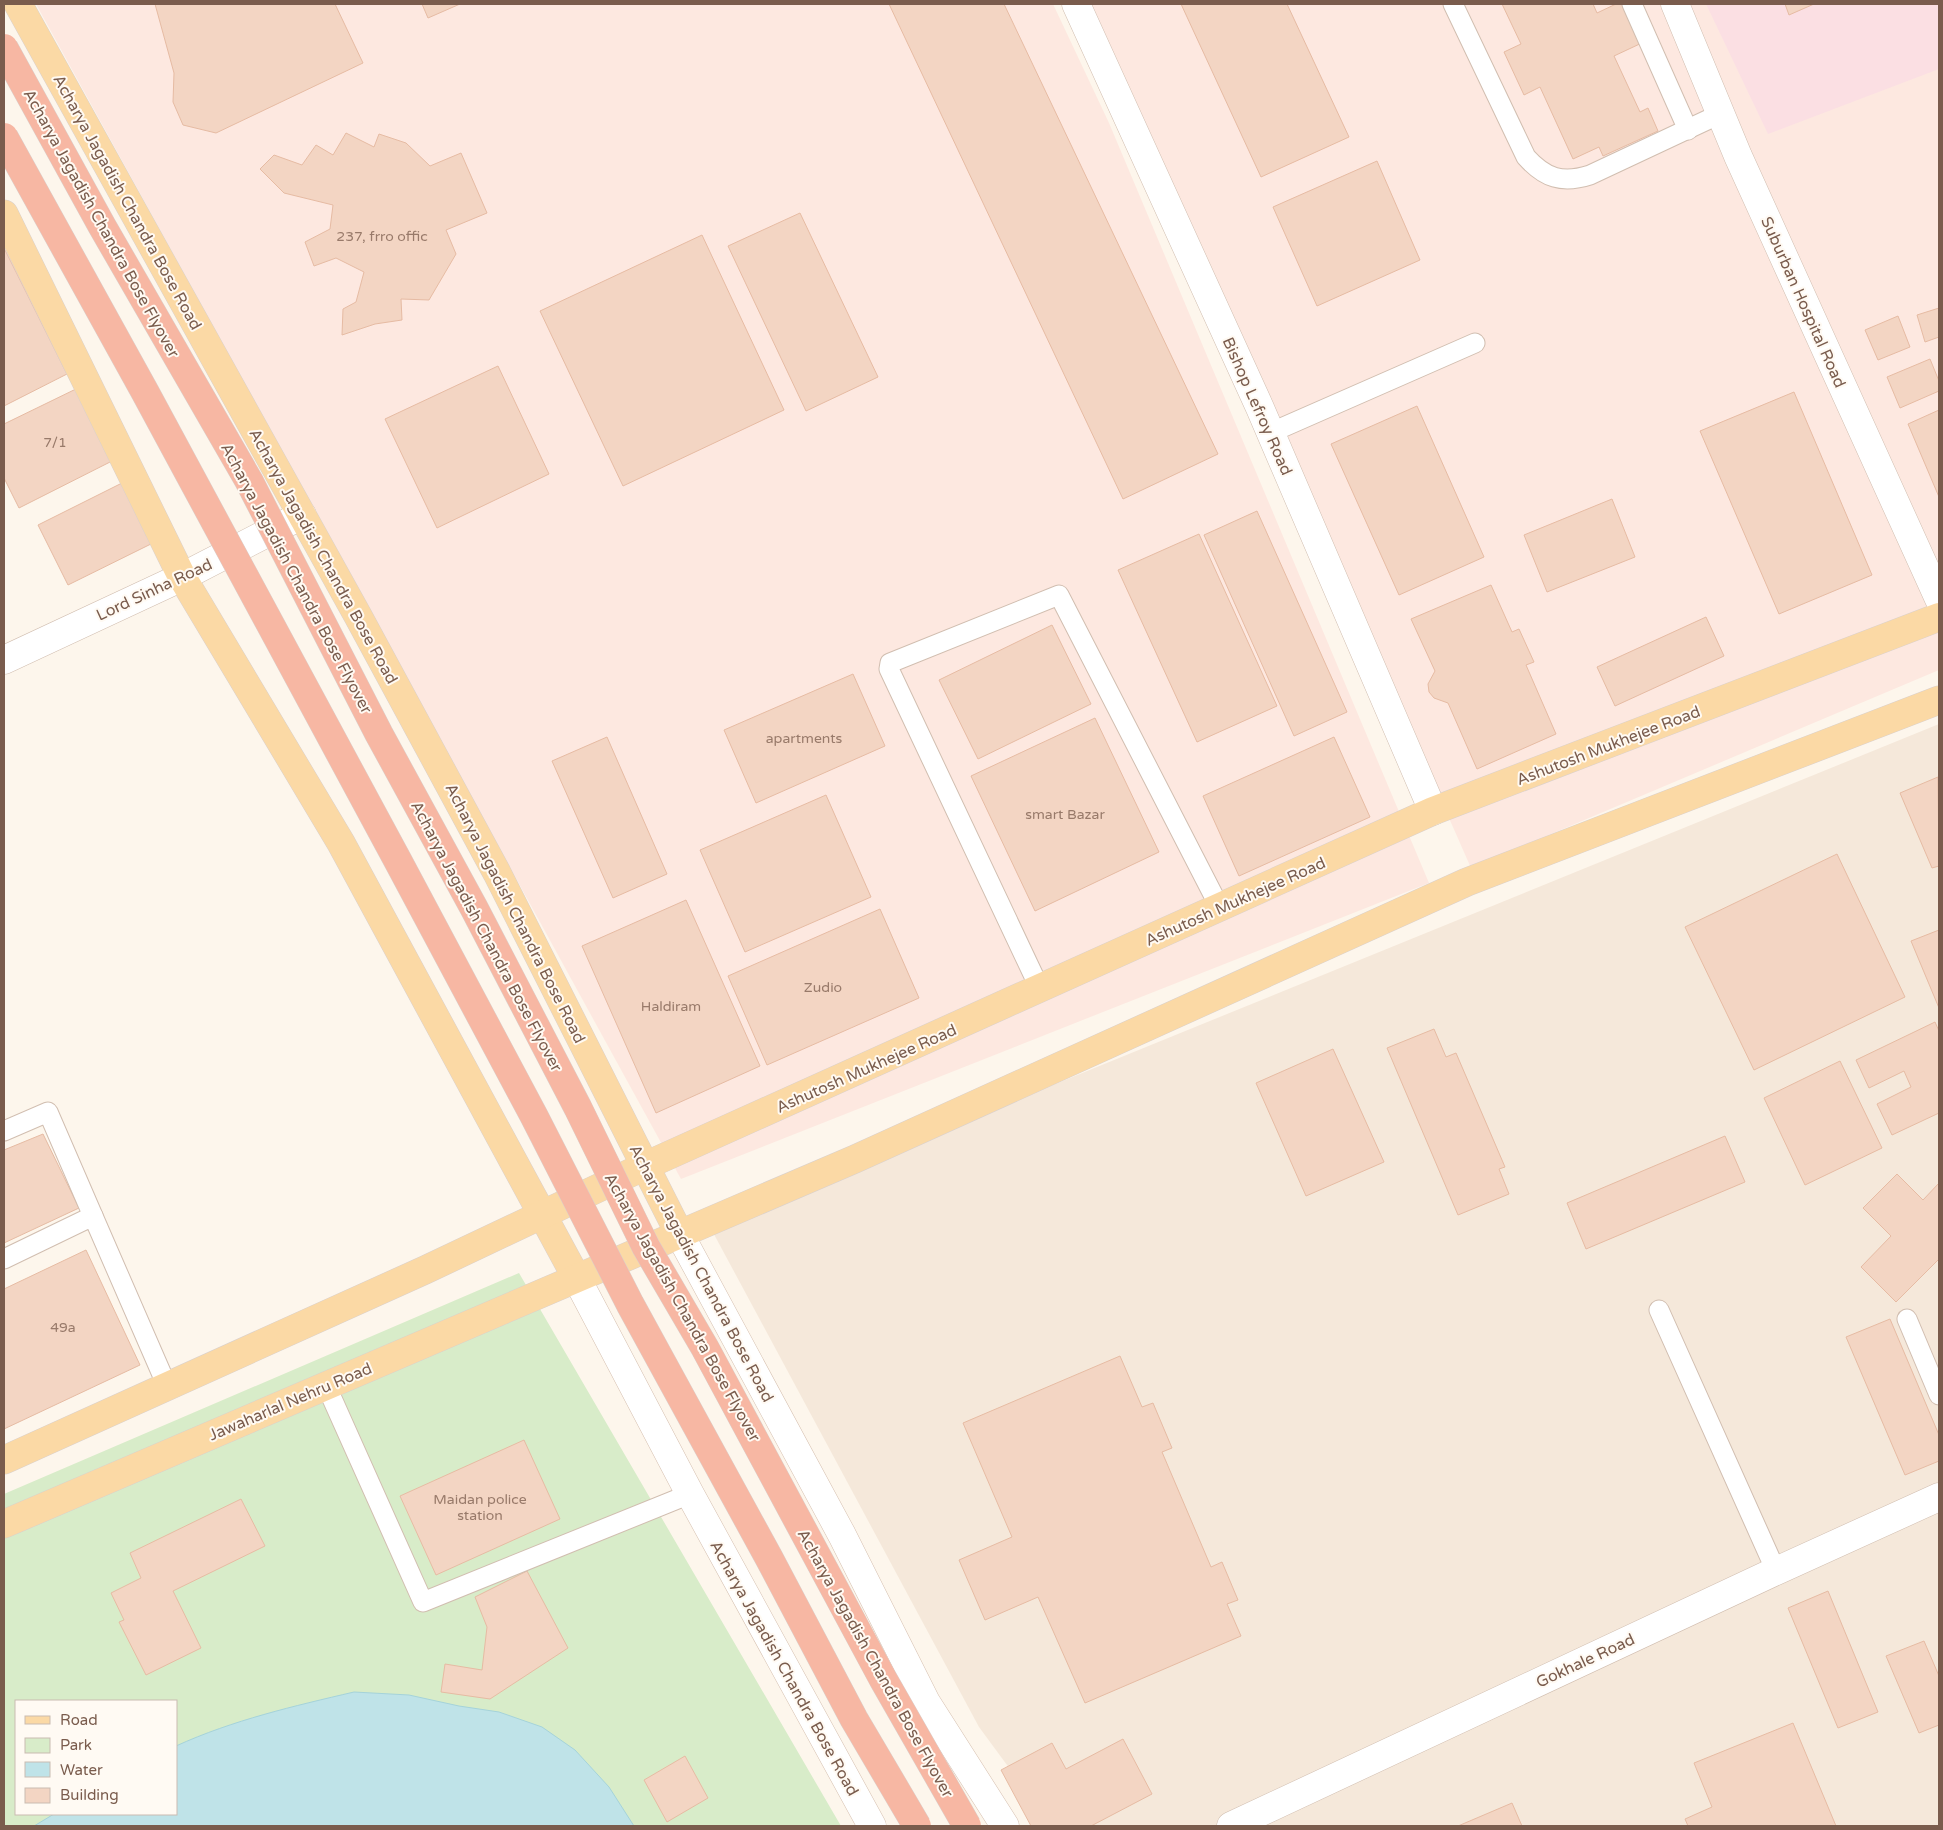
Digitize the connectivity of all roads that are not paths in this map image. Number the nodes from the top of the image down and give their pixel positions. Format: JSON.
{"nodes":[{"id":1,"x":18,"y":4,"type":"edge"},
{"id":2,"x":1076,"y":4,"type":"edge"},
{"id":3,"x":1454,"y":4,"type":"edge"},
{"id":4,"x":1632,"y":4,"type":"edge"},
{"id":5,"x":1675,"y":4,"type":"edge"},
{"id":6,"x":4,"y":48,"type":"edge"},
{"id":7,"x":1720,"y":114,"type":"junction"},
{"id":8,"x":1688,"y":130,"type":"junction"},
{"id":9,"x":4,"y":136,"type":"edge"},
{"id":10,"x":4,"y":214,"type":"edge"},
{"id":11,"x":1475,"y":343,"type":"dead end"},
{"id":12,"x":1270,"y":433,"type":"junction"},
{"id":13,"x":302,"y":515,"type":"junction"},
{"id":14,"x":182,"y":577,"type":"junction"},
{"id":15,"x":1939,"y":599,"type":"edge"},
{"id":16,"x":1939,"y":617,"type":"edge"},
{"id":17,"x":4,"y":660,"type":"edge"},
{"id":18,"x":1939,"y":700,"type":"edge"},
{"id":19,"x":1433,"y":811,"type":"junction"},
{"id":20,"x":1220,"y":908,"type":"junction"},
{"id":21,"x":1040,"y":989,"type":"junction"},
{"id":22,"x":4,"y":1131,"type":"edge"},
{"id":23,"x":645,"y":1166,"type":"junction"},
{"id":24,"x":94,"y":1216,"type":"junction"},
{"id":25,"x":543,"y":1216,"type":"junction"},
{"id":26,"x":680,"y":1235,"type":"junction"},
{"id":27,"x":4,"y":1259,"type":"edge"},
{"id":28,"x":576,"y":1277,"type":"junction"},
{"id":29,"x":1659,"y":1310,"type":"dead end"},
{"id":30,"x":1906,"y":1319,"type":"dead end"},
{"id":31,"x":326,"y":1385,"type":"junction"},
{"id":32,"x":167,"y":1386,"type":"junction"},
{"id":33,"x":1939,"y":1395,"type":"edge"},
{"id":34,"x":4,"y":1460,"type":"edge"},
{"id":35,"x":690,"y":1494,"type":"junction"},
{"id":36,"x":1939,"y":1497,"type":"edge"},
{"id":37,"x":4,"y":1524,"type":"edge"},
{"id":38,"x":1776,"y":1571,"type":"junction"},
{"id":39,"x":872,"y":1826,"type":"edge"},
{"id":40,"x":918,"y":1826,"type":"edge"},
{"id":41,"x":967,"y":1826,"type":"edge"},
{"id":42,"x":1005,"y":1826,"type":"edge"},
{"id":43,"x":1231,"y":1826,"type":"edge"}],
"edges":[{"from":1,"to":13,"type":"main road","name":"Acharya Jagadish Chandra Bose Road"},
{"from":2,"to":12,"type":"street","name":"Bishop Lefroy Road"},
{"from":3,"to":8,"type":"lane"},
{"from":4,"to":8,"type":"lane"},
{"from":5,"to":7,"type":"street","name":"Suburban Hospital Road"},
{"from":6,"to":41,"type":"highway","name":"Acharya Jagadish Chandra Bose Flyover","bridge":true},
{"from":7,"to":8,"type":"lane"},
{"from":7,"to":15,"type":"street","name":"Suburban Hospital Road"},
{"from":9,"to":40,"type":"highway","bridge":true},
{"from":10,"to":14,"type":"main road","name":"Acharya Jagadish Chandra Bose Road"},
{"from":11,"to":12,"type":"lane"},
{"from":12,"to":19,"type":"street","name":"Bishop Lefroy Road"},
{"from":13,"to":14,"type":"street","name":"Lord Sinha Road"},
{"from":13,"to":23,"type":"main road","name":"Acharya Jagadish Chandra Bose Road"},
{"from":14,"to":17,"type":"street","name":"Lord Sinha Road"},
{"from":14,"to":25,"type":"main road","name":"Acharya Jagadish Chandra Bose Road"},
{"from":16,"to":19,"type":"main road","name":"Ashutosh Mukhejee Road"},
{"from":18,"to":26,"type":"main road"},
{"from":19,"to":20,"type":"main road","name":"Ashutosh Mukhejee Road"},
{"from":20,"to":21,"type":"main road","name":"Ashutosh Mukhejee Road"},
{"from":20,"to":21,"type":"lane"},
{"from":21,"to":23,"type":"main road","name":"Ashutosh Mukhejee Road"},
{"from":22,"to":24,"type":"lane"},
{"from":23,"to":25,"type":"main road","name":"Ashutosh Mukhejee Road"},
{"from":23,"to":26,"type":"main road","name":"Acharya Jagadish Chandra Bose Road"},
{"from":24,"to":27,"type":"lane"},
{"from":24,"to":32,"type":"lane"},
{"from":25,"to":28,"type":"main road","name":"Acharya Jagadish Chandra Bose Road"},
{"from":25,"to":32,"type":"main road"},
{"from":26,"to":28,"type":"main road"},
{"from":26,"to":42,"type":"street","name":"Acharya Jagadish Chandra Bose Road"},
{"from":28,"to":31,"type":"main road","name":"Jawaharlal Nehru Road"},
{"from":28,"to":35,"type":"street","name":"Acharya Jagadish Chandra Bose Road"},
{"from":29,"to":38,"type":"lane"},
{"from":30,"to":33,"type":"lane"},
{"from":31,"to":35,"type":"lane"},
{"from":31,"to":37,"type":"main road","name":"Jawaharlal Nehru Road"},
{"from":32,"to":34,"type":"main road"},
{"from":35,"to":39,"type":"street","name":"Acharya Jagadish Chandra Bose Road"},
{"from":36,"to":38,"type":"street","name":"Gokhale Road"},
{"from":38,"to":43,"type":"street","name":"Gokhale Road"}]}
